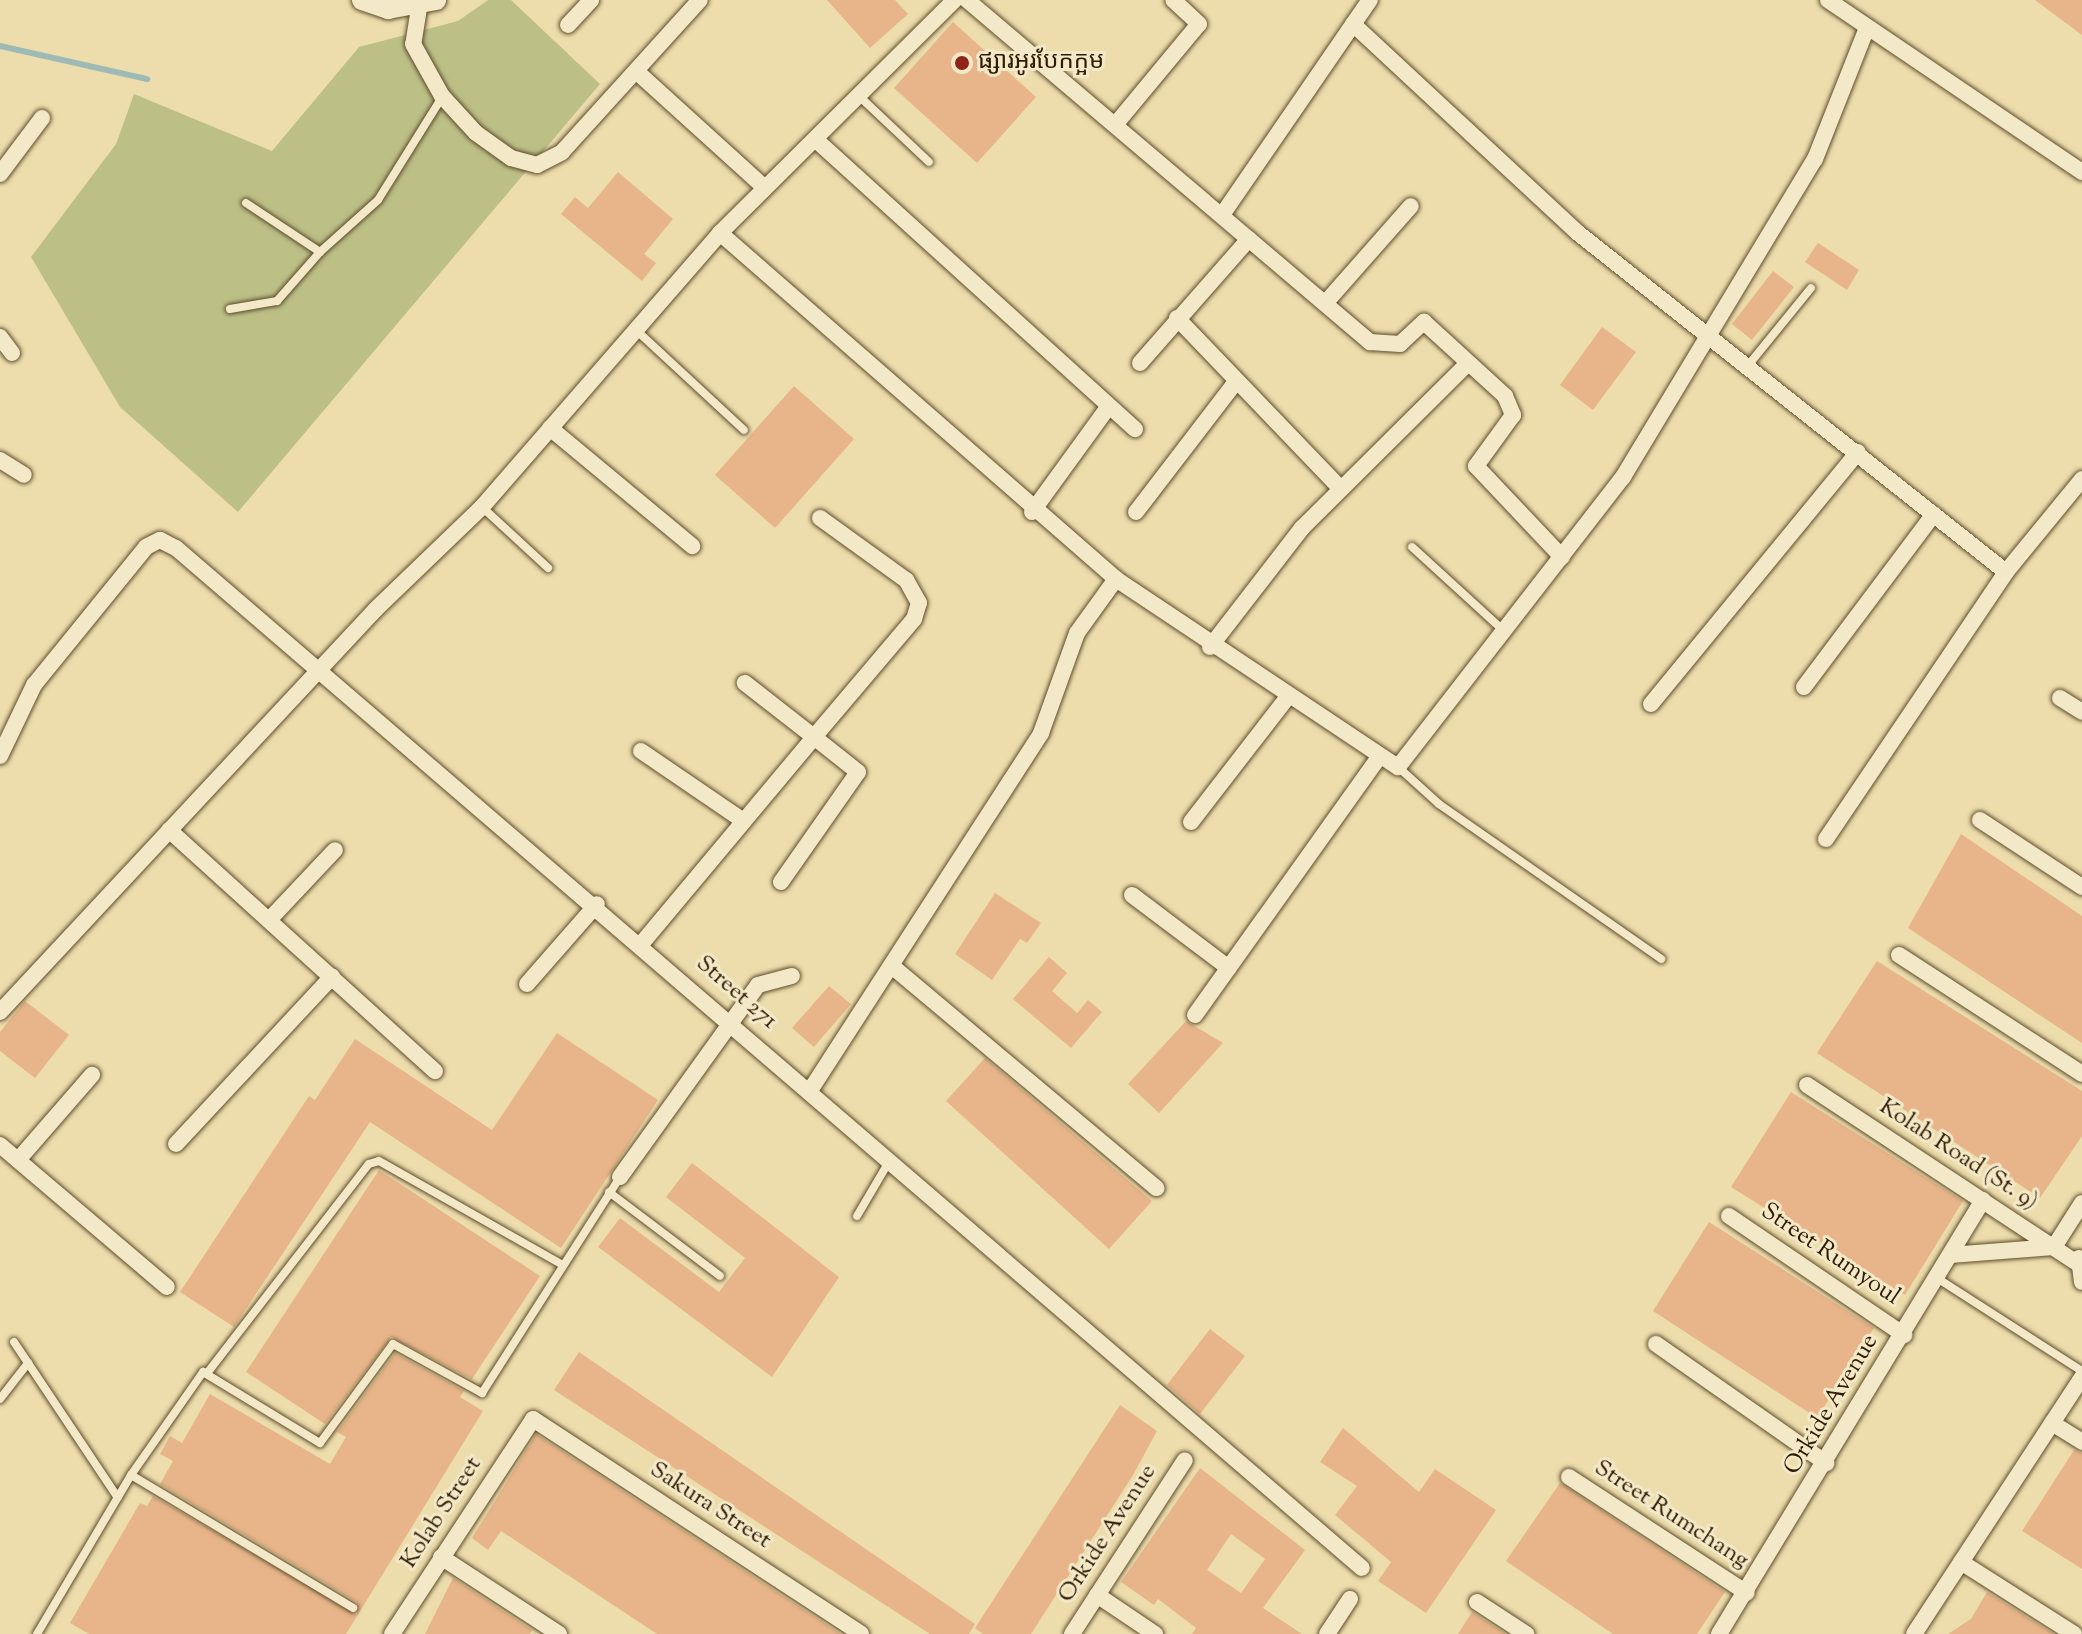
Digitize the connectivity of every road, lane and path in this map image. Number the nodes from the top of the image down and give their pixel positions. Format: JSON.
{"nodes":[{"id":1,"x":362,"y":0,"type":"edge"},
{"id":2,"x":591,"y":0,"type":"edge"},
{"id":3,"x":700,"y":0,"type":"edge"},
{"id":4,"x":955,"y":0,"type":"edge"},
{"id":5,"x":967,"y":0,"type":"edge"},
{"id":6,"x":1173,"y":0,"type":"edge"},
{"id":7,"x":1370,"y":0,"type":"edge"},
{"id":8,"x":1828,"y":0,"type":"edge"},
{"id":9,"x":428,"y":4,"type":"edge"},
{"id":10,"x":1353,"y":24,"type":"junction"},
{"id":11,"x":568,"y":25,"type":"dead end"},
{"id":12,"x":1866,"y":30,"type":"junction"},
{"id":13,"x":636,"y":71,"type":"junction"},
{"id":14,"x":859,"y":95,"type":"junction"},
{"id":15,"x":442,"y":96,"type":"junction"},
{"id":16,"x":42,"y":118,"type":"dead end"},
{"id":17,"x":1115,"y":125,"type":"junction"},
{"id":18,"x":815,"y":139,"type":"junction"},
{"id":19,"x":929,"y":162,"type":"dead end"},
{"id":20,"x":2082,"y":172,"type":"edge"},
{"id":21,"x":0,"y":174,"type":"edge"},
{"id":22,"x":765,"y":188,"type":"junction"},
{"id":23,"x":246,"y":203,"type":"dead end"},
{"id":24,"x":1411,"y":206,"type":"dead end"},
{"id":25,"x":1222,"y":215,"type":"junction"},
{"id":26,"x":720,"y":233,"type":"junction"},
{"id":27,"x":1249,"y":239,"type":"junction"},
{"id":28,"x":320,"y":252,"type":"junction"},
{"id":29,"x":1811,"y":288,"type":"dead end"},
{"id":30,"x":1328,"y":300,"type":"junction"},
{"id":31,"x":230,"y":309,"type":"dead end"},
{"id":32,"x":1177,"y":318,"type":"junction"},
{"id":33,"x":635,"y":330,"type":"junction"},
{"id":34,"x":0,"y":337,"type":"edge"},
{"id":35,"x":1702,"y":337,"type":"junction"},
{"id":36,"x":12,"y":353,"type":"dead end"},
{"id":37,"x":1140,"y":363,"type":"dead end"},
{"id":38,"x":1466,"y":365,"type":"junction"},
{"id":39,"x":1745,"y":369,"type":"junction"},
{"id":40,"x":1235,"y":383,"type":"junction"},
{"id":41,"x":1109,"y":406,"type":"junction"},
{"id":42,"x":550,"y":428,"type":"junction"},
{"id":43,"x":1135,"y":429,"type":"dead end"},
{"id":44,"x":744,"y":430,"type":"dead end"},
{"id":45,"x":1858,"y":452,"type":"junction"},
{"id":46,"x":0,"y":460,"type":"edge"},
{"id":47,"x":24,"y":475,"type":"dead end"},
{"id":48,"x":2082,"y":479,"type":"edge"},
{"id":49,"x":1339,"y":487,"type":"junction"},
{"id":50,"x":482,"y":507,"type":"junction"},
{"id":51,"x":1032,"y":512,"type":"junction"},
{"id":52,"x":1136,"y":512,"type":"dead end"},
{"id":53,"x":1934,"y":514,"type":"junction"},
{"id":54,"x":820,"y":518,"type":"dead end"},
{"id":55,"x":692,"y":546,"type":"dead end"},
{"id":56,"x":1412,"y":547,"type":"dead end"},
{"id":57,"x":1562,"y":557,"type":"junction"},
{"id":58,"x":548,"y":568,"type":"dead end"},
{"id":59,"x":2006,"y":572,"type":"junction"},
{"id":60,"x":1116,"y":579,"type":"junction"},
{"id":61,"x":1505,"y":632,"type":"junction"},
{"id":62,"x":1210,"y":647,"type":"junction"},
{"id":63,"x":318,"y":675,"type":"junction"},
{"id":64,"x":745,"y":683,"type":"dead end"},
{"id":65,"x":1804,"y":687,"type":"dead end"},
{"id":66,"x":1287,"y":698,"type":"junction"},
{"id":67,"x":2060,"y":698,"type":"dead end"},
{"id":68,"x":1651,"y":704,"type":"dead end"},
{"id":69,"x":2082,"y":712,"type":"edge"},
{"id":70,"x":814,"y":737,"type":"junction"},
{"id":71,"x":641,"y":751,"type":"dead end"},
{"id":72,"x":0,"y":756,"type":"edge"},
{"id":73,"x":1378,"y":758,"type":"junction"},
{"id":74,"x":1398,"y":767,"type":"junction"},
{"id":75,"x":742,"y":820,"type":"junction"},
{"id":76,"x":1980,"y":820,"type":"dead end"},
{"id":77,"x":1191,"y":822,"type":"dead end"},
{"id":78,"x":169,"y":830,"type":"junction"},
{"id":79,"x":1826,"y":839,"type":"dead end"},
{"id":80,"x":335,"y":850,"type":"dead end"},
{"id":81,"x":781,"y":882,"type":"dead end"},
{"id":82,"x":2082,"y":887,"type":"edge"},
{"id":83,"x":1132,"y":895,"type":"dead end"},
{"id":84,"x":597,"y":904,"type":"junction"},
{"id":85,"x":269,"y":920,"type":"junction"},
{"id":86,"x":642,"y":943,"type":"junction"},
{"id":87,"x":1899,"y":955,"type":"dead end"},
{"id":88,"x":1661,"y":959,"type":"dead end"},
{"id":89,"x":893,"y":967,"type":"junction"},
{"id":90,"x":1229,"y":968,"type":"junction"},
{"id":91,"x":792,"y":976,"type":"dead end"},
{"id":92,"x":332,"y":977,"type":"junction"},
{"id":93,"x":527,"y":984,"type":"dead end"},
{"id":94,"x":0,"y":1012,"type":"edge"},
{"id":95,"x":1195,"y":1015,"type":"dead end"},
{"id":96,"x":731,"y":1019,"type":"junction"},
{"id":97,"x":435,"y":1071,"type":"dead end"},
{"id":98,"x":2082,"y":1074,"type":"edge"},
{"id":99,"x":92,"y":1075,"type":"dead end"},
{"id":100,"x":1807,"y":1085,"type":"dead end"},
{"id":101,"x":811,"y":1089,"type":"junction"},
{"id":102,"x":176,"y":1144,"type":"dead end"},
{"id":103,"x":0,"y":1145,"type":"edge"},
{"id":104,"x":890,"y":1159,"type":"junction"},
{"id":105,"x":18,"y":1160,"type":"junction"},
{"id":106,"x":620,"y":1177,"type":"joint"},
{"id":107,"x":1156,"y":1188,"type":"dead end"},
{"id":108,"x":609,"y":1192,"type":"junction"},
{"id":109,"x":1983,"y":1200,"type":"junction"},
{"id":110,"x":2082,"y":1203,"type":"edge"},
{"id":111,"x":857,"y":1216,"type":"dead end"},
{"id":112,"x":1729,"y":1216,"type":"dead end"},
{"id":113,"x":2054,"y":1247,"type":"junction"},
{"id":114,"x":1950,"y":1255,"type":"junction"},
{"id":115,"x":2080,"y":1260,"type":"edge"},
{"id":116,"x":563,"y":1265,"type":"junction"},
{"id":117,"x":720,"y":1276,"type":"dead end"},
{"id":118,"x":1937,"y":1278,"type":"junction"},
{"id":119,"x":2082,"y":1282,"type":"edge"},
{"id":120,"x":167,"y":1287,"type":"dead end"},
{"id":121,"x":1904,"y":1335,"type":"junction"},
{"id":122,"x":14,"y":1342,"type":"dead end"},
{"id":123,"x":1656,"y":1344,"type":"dead end"},
{"id":124,"x":28,"y":1363,"type":"junction"},
{"id":125,"x":2082,"y":1371,"type":"edge"},
{"id":126,"x":208,"y":1372,"type":"junction"},
{"id":127,"x":2082,"y":1377,"type":"edge"},
{"id":128,"x":0,"y":1399,"type":"edge"},
{"id":129,"x":533,"y":1419,"type":"joint"},
{"id":130,"x":2052,"y":1423,"type":"junction"},
{"id":131,"x":2082,"y":1442,"type":"edge"},
{"id":132,"x":1185,"y":1460,"type":"dead end"},
{"id":133,"x":1826,"y":1463,"type":"junction"},
{"id":134,"x":131,"y":1475,"type":"junction"},
{"id":135,"x":1569,"y":1477,"type":"dead end"},
{"id":136,"x":118,"y":1498,"type":"junction"},
{"id":137,"x":441,"y":1557,"type":"junction"},
{"id":138,"x":1961,"y":1562,"type":"junction"},
{"id":139,"x":1362,"y":1568,"type":"dead end"},
{"id":140,"x":1747,"y":1593,"type":"junction"},
{"id":141,"x":1097,"y":1595,"type":"junction"},
{"id":142,"x":1350,"y":1599,"type":"dead end"},
{"id":143,"x":1477,"y":1602,"type":"dead end"},
{"id":144,"x":353,"y":1608,"type":"dead end"},
{"id":145,"x":39,"y":1631,"type":"edge"},
{"id":146,"x":49,"y":1634,"type":"edge"},
{"id":147,"x":392,"y":1634,"type":"edge"},
{"id":148,"x":559,"y":1634,"type":"edge"},
{"id":149,"x":861,"y":1634,"type":"edge"},
{"id":150,"x":1072,"y":1634,"type":"edge"},
{"id":151,"x":1155,"y":1634,"type":"edge"},
{"id":152,"x":1327,"y":1634,"type":"edge"},
{"id":153,"x":1526,"y":1634,"type":"edge"},
{"id":154,"x":1719,"y":1634,"type":"edge"},
{"id":155,"x":1914,"y":1634,"type":"edge"},
{"id":156,"x":2074,"y":1634,"type":"edge"}],
"edges":[{"from":1,"to":9,"type":"street"},
{"from":2,"to":11,"type":"street"},
{"from":3,"to":13,"type":"street"},
{"from":4,"to":14,"type":"street"},
{"from":5,"to":17,"type":"street"},
{"from":6,"to":17,"type":"street"},
{"from":7,"to":10,"type":"street"},
{"from":8,"to":12,"type":"street"},
{"from":9,"to":15,"type":"street"},
{"from":10,"to":25,"type":"street"},
{"from":10,"to":35,"type":"street"},
{"from":12,"to":20,"type":"street"},
{"from":12,"to":35,"type":"street"},
{"from":13,"to":15,"type":"street"},
{"from":13,"to":22,"type":"street"},
{"from":14,"to":18,"type":"street"},
{"from":14,"to":19,"type":"lane"},
{"from":15,"to":28,"type":"lane"},
{"from":16,"to":21,"type":"street"},
{"from":17,"to":25,"type":"street"},
{"from":18,"to":22,"type":"street"},
{"from":18,"to":41,"type":"street"},
{"from":22,"to":26,"type":"street"},
{"from":23,"to":28,"type":"lane"},
{"from":24,"to":30,"type":"street"},
{"from":25,"to":27,"type":"street"},
{"from":26,"to":33,"type":"street"},
{"from":26,"to":51,"type":"street"},
{"from":27,"to":30,"type":"street"},
{"from":27,"to":32,"type":"street"},
{"from":28,"to":31,"type":"lane"},
{"from":29,"to":39,"type":"lane"},
{"from":30,"to":38,"type":"street"},
{"from":32,"to":37,"type":"street"},
{"from":32,"to":40,"type":"street"},
{"from":33,"to":42,"type":"street"},
{"from":33,"to":44,"type":"lane"},
{"from":34,"to":36,"type":"street"},
{"from":35,"to":39,"type":"street"},
{"from":35,"to":57,"type":"street"},
{"from":38,"to":49,"type":"street"},
{"from":38,"to":57,"type":"street"},
{"from":39,"to":45,"type":"street"},
{"from":40,"to":49,"type":"street"},
{"from":40,"to":52,"type":"street"},
{"from":41,"to":43,"type":"street"},
{"from":41,"to":51,"type":"street"},
{"from":42,"to":50,"type":"street"},
{"from":42,"to":55,"type":"street"},
{"from":45,"to":53,"type":"street"},
{"from":45,"to":68,"type":"street"},
{"from":46,"to":47,"type":"street"},
{"from":48,"to":59,"type":"street"},
{"from":49,"to":62,"type":"street"},
{"from":50,"to":58,"type":"lane"},
{"from":50,"to":63,"type":"street"},
{"from":51,"to":60,"type":"street"},
{"from":53,"to":59,"type":"street"},
{"from":53,"to":65,"type":"street"},
{"from":54,"to":70,"type":"street"},
{"from":56,"to":61,"type":"lane"},
{"from":57,"to":61,"type":"street"},
{"from":59,"to":79,"type":"street"},
{"from":60,"to":62,"type":"street"},
{"from":60,"to":89,"type":"street"},
{"from":61,"to":74,"type":"street"},
{"from":62,"to":66,"type":"street"},
{"from":63,"to":72,"type":"street","name":"Street 271"},
{"from":63,"to":78,"type":"street"},
{"from":63,"to":84,"type":"street","name":"Street 271"},
{"from":64,"to":70,"type":"street"},
{"from":66,"to":73,"type":"street"},
{"from":66,"to":77,"type":"street"},
{"from":67,"to":69,"type":"street"},
{"from":70,"to":75,"type":"street"},
{"from":70,"to":81,"type":"street"},
{"from":71,"to":75,"type":"street"},
{"from":73,"to":74,"type":"street"},
{"from":73,"to":90,"type":"street"},
{"from":74,"to":88,"type":"lane"},
{"from":75,"to":86,"type":"street"},
{"from":76,"to":82,"type":"street"},
{"from":78,"to":85,"type":"street"},
{"from":78,"to":94,"type":"street"},
{"from":80,"to":85,"type":"street"},
{"from":83,"to":90,"type":"street"},
{"from":84,"to":86,"type":"street","name":"Street 271"},
{"from":84,"to":93,"type":"street"},
{"from":85,"to":92,"type":"street"},
{"from":86,"to":96,"type":"street","name":"Street 271"},
{"from":87,"to":98,"type":"street"},
{"from":89,"to":101,"type":"street"},
{"from":89,"to":107,"type":"street"},
{"from":90,"to":95,"type":"street"},
{"from":91,"to":96,"type":"street"},
{"from":92,"to":97,"type":"street"},
{"from":92,"to":102,"type":"street"},
{"from":96,"to":101,"type":"street","name":"Street 271"},
{"from":96,"to":106,"type":"street"},
{"from":99,"to":105,"type":"street"},
{"from":100,"to":109,"type":"street","name":"Kolab Road (St. 9)"},
{"from":101,"to":104,"type":"street","name":"Street 271"},
{"from":103,"to":105,"type":"street"},
{"from":104,"to":111,"type":"lane"},
{"from":104,"to":139,"type":"street","name":"Street 271"},
{"from":105,"to":120,"type":"street"},
{"from":106,"to":108,"type":"lane"},
{"from":108,"to":116,"type":"lane"},
{"from":108,"to":117,"type":"lane"},
{"from":109,"to":113,"type":"street","name":"Kolab Road (St. 9)"},
{"from":109,"to":114,"type":"street","name":"Orkide Avenue"},
{"from":110,"to":113,"type":"street"},
{"from":112,"to":121,"type":"street","name":"Street Rumyoul"},
{"from":113,"to":114,"type":"street"},
{"from":113,"to":115,"type":"street","name":"Kolab Road (St. 9)"},
{"from":114,"to":118,"type":"street","name":"Orkide Avenue"},
{"from":115,"to":119,"type":"street"},
{"from":116,"to":126,"type":"lane"},
{"from":116,"to":126,"type":"lane"},
{"from":118,"to":121,"type":"street","name":"Orkide Avenue"},
{"from":118,"to":125,"type":"lane"},
{"from":121,"to":133,"type":"street","name":"Orkide Avenue"},
{"from":122,"to":124,"type":"lane"},
{"from":123,"to":133,"type":"street"},
{"from":124,"to":128,"type":"lane"},
{"from":124,"to":136,"type":"lane"},
{"from":126,"to":134,"type":"lane"},
{"from":127,"to":130,"type":"street"},
{"from":129,"to":137,"type":"street","name":"Kolab Street"},
{"from":129,"to":149,"type":"street","name":"Sakura Street"},
{"from":130,"to":131,"type":"street"},
{"from":130,"to":138,"type":"street"},
{"from":132,"to":141,"type":"street","name":"Orkide Avenue"},
{"from":133,"to":140,"type":"street","name":"Orkide Avenue"},
{"from":134,"to":136,"type":"lane"},
{"from":134,"to":144,"type":"lane"},
{"from":135,"to":140,"type":"street","name":"Street Rumchang"},
{"from":136,"to":145,"type":"lane"},
{"from":137,"to":147,"type":"street","name":"Kolab Street"},
{"from":137,"to":148,"type":"street"},
{"from":138,"to":155,"type":"street"},
{"from":138,"to":156,"type":"street"},
{"from":140,"to":154,"type":"street","name":"Orkide Avenue"},
{"from":141,"to":150,"type":"street","name":"Orkide Avenue"},
{"from":141,"to":151,"type":"street"},
{"from":142,"to":152,"type":"street"},
{"from":143,"to":153,"type":"street"},
{"from":145,"to":146,"type":"lane"}]}
